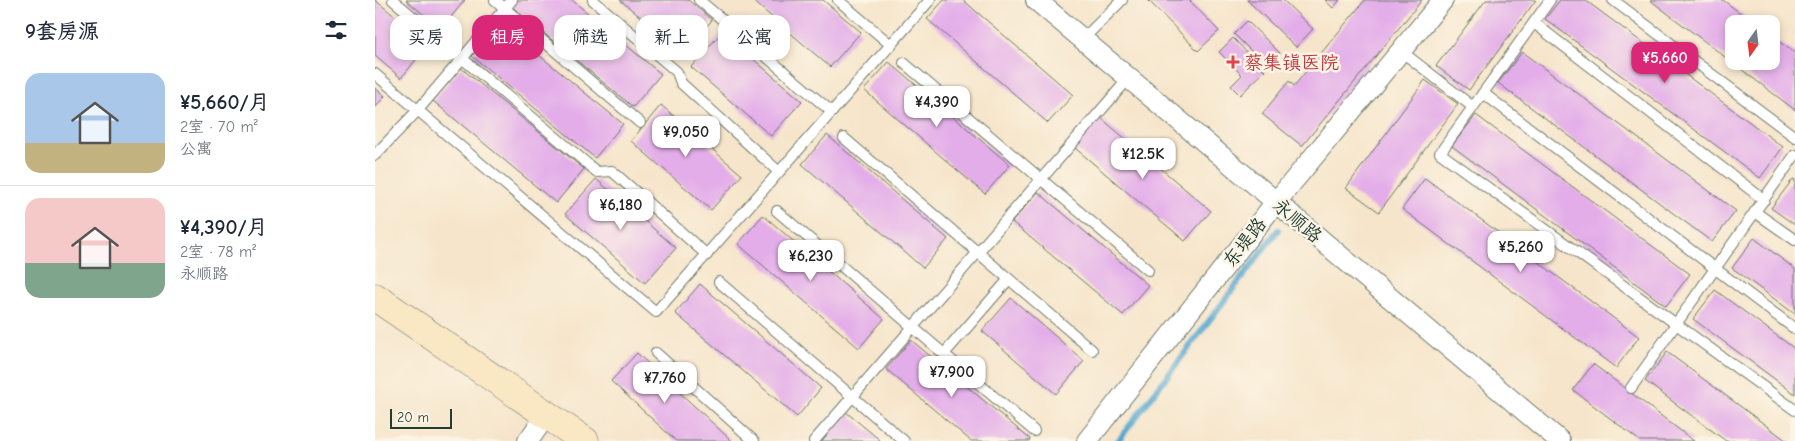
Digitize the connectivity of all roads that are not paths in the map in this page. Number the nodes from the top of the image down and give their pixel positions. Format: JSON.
{"nodes":[{"id":1,"x":393,"y":0,"type":"edge"},
{"id":2,"x":495,"y":0,"type":"edge"},
{"id":3,"x":593,"y":0,"type":"edge"},
{"id":4,"x":699,"y":0,"type":"edge"},
{"id":5,"x":839,"y":0,"type":"edge"},
{"id":6,"x":931,"y":0,"type":"edge"},
{"id":7,"x":1036,"y":0,"type":"edge"},
{"id":8,"x":1122,"y":0,"type":"edge"},
{"id":9,"x":1443,"y":0,"type":"edge"},
{"id":10,"x":1550,"y":0,"type":"edge"},
{"id":11,"x":1613,"y":0,"type":"edge"},
{"id":12,"x":508,"y":4,"type":"edge"},
{"id":13,"x":411,"y":15,"type":"edge"},
{"id":14,"x":1534,"y":23,"type":"junction"},
{"id":15,"x":1083,"y":39,"type":"junction"},
{"id":16,"x":891,"y":45,"type":"junction"},
{"id":17,"x":1401,"y":51,"type":"junction"},
{"id":18,"x":462,"y":58,"type":"joint"},
{"id":19,"x":460,"y":60,"type":"edge"},
{"id":20,"x":905,"y":63,"type":"dead end"},
{"id":21,"x":375,"y":74,"type":"edge"},
{"id":22,"x":1129,"y":78,"type":"junction"},
{"id":23,"x":1483,"y":93,"type":"junction"},
{"id":24,"x":1473,"y":107,"type":"junction"},
{"id":25,"x":418,"y":110,"type":"junction"},
{"id":26,"x":832,"y":112,"type":"junction"},
{"id":27,"x":640,"y":123,"type":"dead end"},
{"id":28,"x":1795,"y":137,"type":"edge"},
{"id":29,"x":844,"y":138,"type":"dead end"},
{"id":30,"x":375,"y":155,"type":"edge"},
{"id":31,"x":1795,"y":156,"type":"edge"},
{"id":32,"x":779,"y":172,"type":"junction"},
{"id":33,"x":1041,"y":179,"type":"junction"},
{"id":34,"x":1764,"y":200,"type":"junction"},
{"id":35,"x":1276,"y":202,"type":"junction"},
{"id":36,"x":777,"y":211,"type":"dead end"},
{"id":37,"x":1755,"y":212,"type":"junction"},
{"id":38,"x":1795,"y":240,"type":"edge"},
{"id":39,"x":977,"y":252,"type":"junction"},
{"id":40,"x":707,"y":255,"type":"junction"},
{"id":41,"x":1148,"y":270,"type":"dead end"},
{"id":42,"x":1715,"y":270,"type":"junction"},
{"id":43,"x":1009,"y":279,"type":"junction"},
{"id":44,"x":719,"y":282,"type":"dead end"},
{"id":45,"x":375,"y":297,"type":"edge"},
{"id":46,"x":1676,"y":324,"type":"junction"},
{"id":47,"x":913,"y":327,"type":"junction"},
{"id":48,"x":1795,"y":329,"type":"edge"},
{"id":49,"x":1092,"y":350,"type":"dead end"},
{"id":50,"x":656,"y":353,"type":"dead end"},
{"id":51,"x":944,"y":354,"type":"junction"},
{"id":52,"x":1631,"y":388,"type":"dead end"},
{"id":53,"x":852,"y":397,"type":"junction"},
{"id":54,"x":1795,"y":410,"type":"edge"},
{"id":55,"x":547,"y":414,"type":"junction"},
{"id":56,"x":1034,"y":431,"type":"dead end"},
{"id":57,"x":528,"y":441,"type":"edge"},
{"id":58,"x":585,"y":441,"type":"edge"},
{"id":59,"x":754,"y":441,"type":"edge"},
{"id":60,"x":814,"y":441,"type":"edge"},
{"id":61,"x":904,"y":441,"type":"edge"},
{"id":62,"x":1087,"y":441,"type":"edge"},
{"id":63,"x":1560,"y":441,"type":"edge"}],
"edges":[{"from":1,"to":13,"type":"lane"},
{"from":2,"to":12,"type":"lane"},
{"from":3,"to":32,"type":"lane"},
{"from":4,"to":26,"type":"lane"},
{"from":5,"to":16,"type":"lane"},
{"from":6,"to":16,"type":"lane"},
{"from":7,"to":15,"type":"street","name":"永顺路"},
{"from":8,"to":15,"type":"lane"},
{"from":9,"to":17,"type":"street","name":"东堤路"},
{"from":10,"to":14,"type":"lane"},
{"from":11,"to":28,"type":"lane"},
{"from":12,"to":18,"type":"lane"},
{"from":12,"to":27,"type":"lane"},
{"from":14,"to":23,"type":"lane"},
{"from":14,"to":34,"type":"lane"},
{"from":15,"to":22,"type":"street","name":"永顺路"},
{"from":16,"to":26,"type":"lane"},
{"from":17,"to":24,"type":"lane"},
{"from":17,"to":35,"type":"street","name":"东堤路"},
{"from":18,"to":40,"type":"lane"},
{"from":19,"to":25,"type":"lane"},
{"from":20,"to":33,"type":"lane"},
{"from":21,"to":25,"type":"lane"},
{"from":22,"to":33,"type":"lane"},
{"from":22,"to":35,"type":"street","name":"永顺路"},
{"from":23,"to":24,"type":"lane"},
{"from":23,"to":42,"type":"lane"},
{"from":24,"to":46,"type":"lane"},
{"from":25,"to":30,"type":"lane"},
{"from":25,"to":40,"type":"lane"},
{"from":26,"to":32,"type":"lane"},
{"from":29,"to":39,"type":"lane"},
{"from":31,"to":34,"type":"lane"},
{"from":32,"to":40,"type":"lane"},
{"from":33,"to":39,"type":"lane"},
{"from":33,"to":41,"type":"lane"},
{"from":34,"to":37,"type":"lane"},
{"from":35,"to":62,"type":"street","name":"东堤路"},
{"from":35,"to":63,"type":"street","name":"永顺路"},
{"from":36,"to":47,"type":"lane"},
{"from":37,"to":38,"type":"lane"},
{"from":37,"to":42,"type":"lane"},
{"from":39,"to":43,"type":"lane"},
{"from":39,"to":47,"type":"lane"},
{"from":42,"to":46,"type":"lane"},
{"from":42,"to":48,"type":"lane"},
{"from":43,"to":49,"type":"lane"},
{"from":43,"to":51,"type":"lane"},
{"from":44,"to":53,"type":"lane"},
{"from":45,"to":55,"type":"street"},
{"from":46,"to":52,"type":"lane"},
{"from":46,"to":54,"type":"lane"},
{"from":47,"to":51,"type":"lane"},
{"from":47,"to":53,"type":"lane"},
{"from":50,"to":59,"type":"lane"},
{"from":51,"to":56,"type":"lane"},
{"from":53,"to":60,"type":"lane"},
{"from":53,"to":61,"type":"lane"},
{"from":55,"to":57,"type":"street"},
{"from":55,"to":58,"type":"street"}]}
